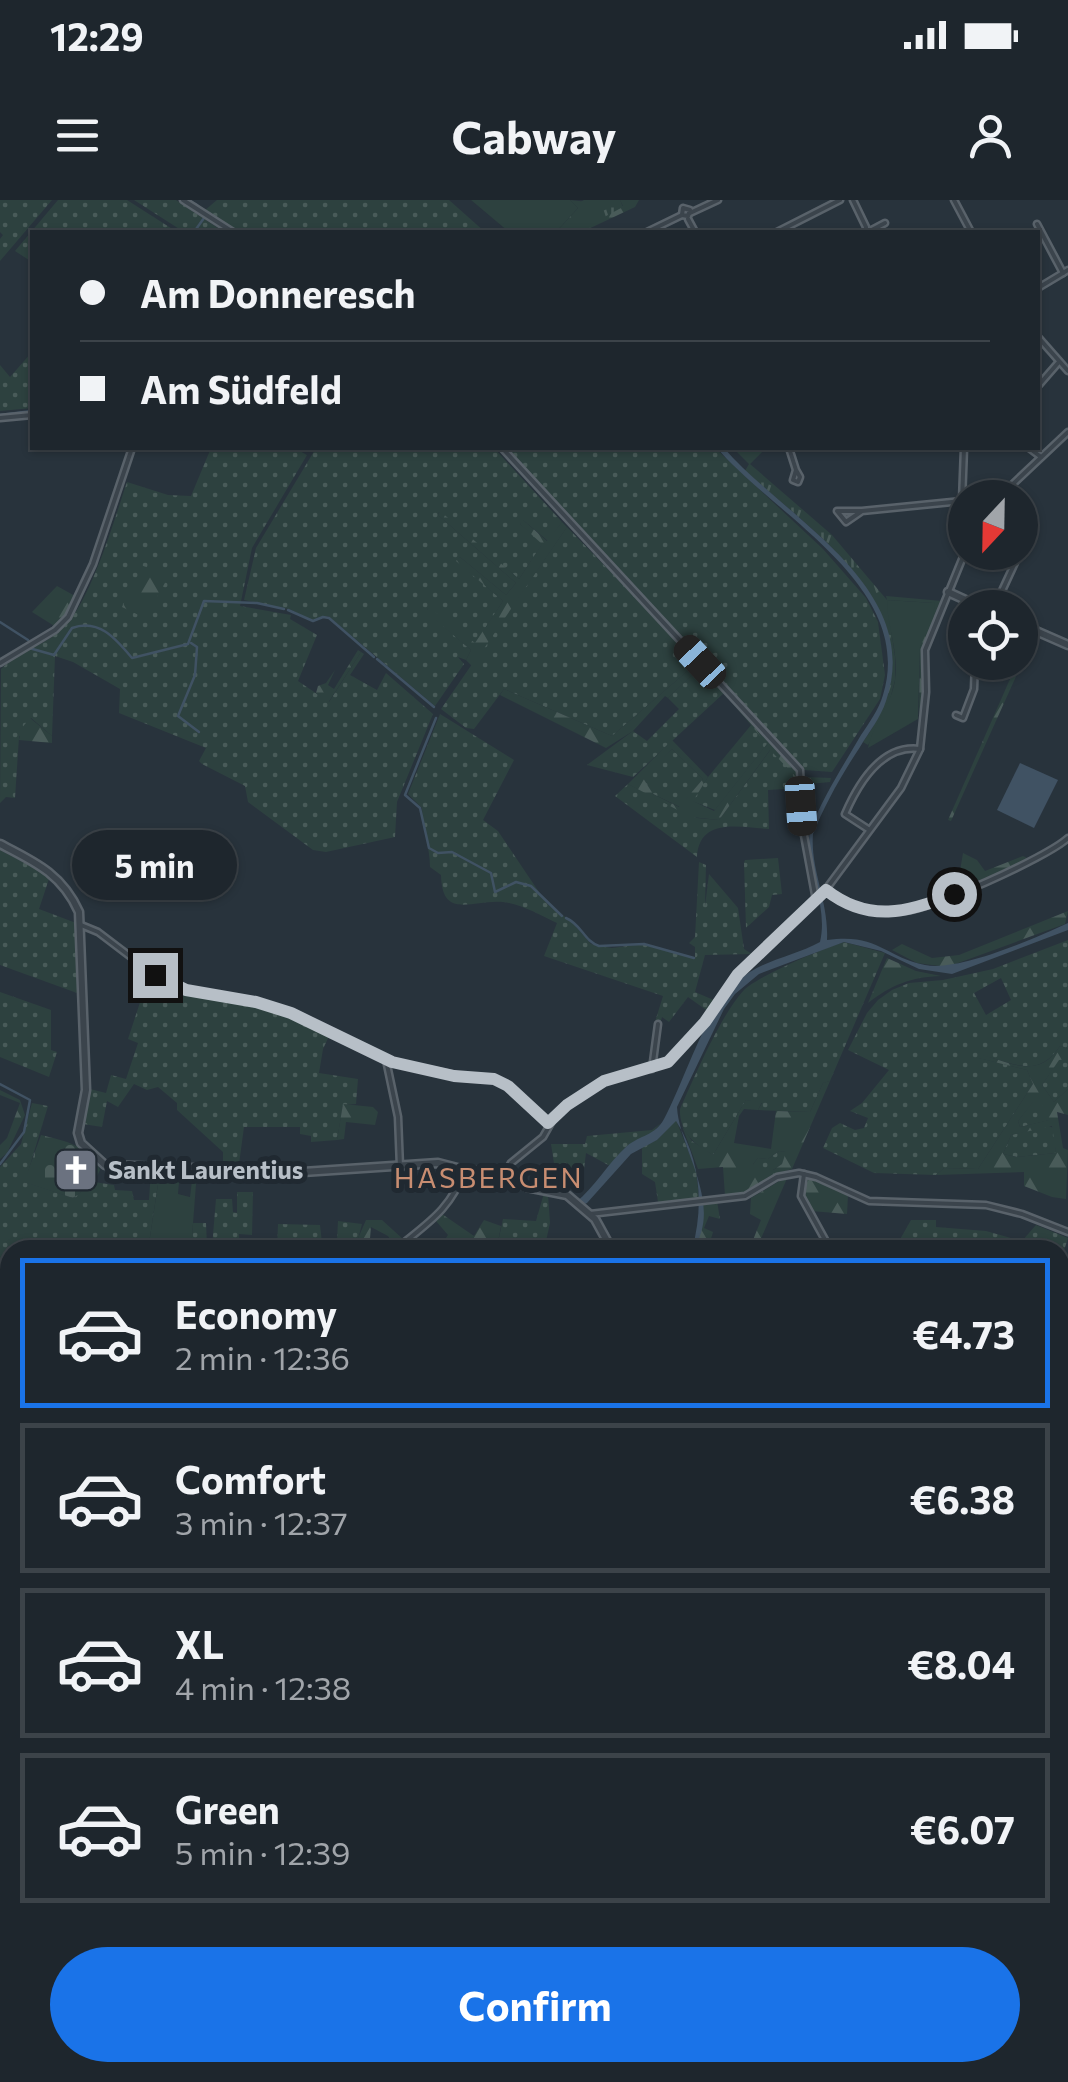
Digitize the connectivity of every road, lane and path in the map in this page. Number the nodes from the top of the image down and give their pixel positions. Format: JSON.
{"nodes":[{"id":1,"x":183,"y":200,"type":"edge"},
{"id":2,"x":718,"y":200,"type":"edge"},
{"id":3,"x":840,"y":200,"type":"edge"},
{"id":4,"x":853,"y":200,"type":"edge"},
{"id":5,"x":954,"y":200,"type":"edge"},
{"id":6,"x":686,"y":215,"type":"junction"},
{"id":7,"x":885,"y":223,"type":"dead end"},
{"id":8,"x":1037,"y":224,"type":"dead end"},
{"id":9,"x":230,"y":230,"type":"edge"},
{"id":10,"x":652,"y":230,"type":"edge"},
{"id":11,"x":694,"y":230,"type":"edge"},
{"id":12,"x":781,"y":230,"type":"edge"},
{"id":13,"x":866,"y":230,"type":"edge"},
{"id":14,"x":871,"y":230,"type":"edge"},
{"id":15,"x":969,"y":230,"type":"edge"},
{"id":16,"x":1065,"y":271,"type":"edge"},
{"id":17,"x":1040,"y":287,"type":"edge"},
{"id":18,"x":1040,"y":339,"type":"edge"},
{"id":19,"x":1068,"y":353,"type":"edge"},
{"id":20,"x":1058,"y":361,"type":"junction"},
{"id":21,"x":1068,"y":371,"type":"edge"},
{"id":22,"x":1040,"y":384,"type":"edge"},
{"id":23,"x":30,"y":414,"type":"edge"},
{"id":24,"x":0,"y":418,"type":"edge"},
{"id":25,"x":1068,"y":432,"type":"edge"},
{"id":26,"x":131,"y":450,"type":"edge"},
{"id":27,"x":504,"y":450,"type":"edge"},
{"id":28,"x":791,"y":450,"type":"edge"},
{"id":29,"x":964,"y":450,"type":"edge"},
{"id":30,"x":1031,"y":450,"type":"edge"},
{"id":31,"x":1040,"y":458,"type":"junction"},
{"id":32,"x":796,"y":470,"type":"dead end"},
{"id":33,"x":963,"y":480,"type":"edge"},
{"id":34,"x":1017,"y":480,"type":"edge"},
{"id":35,"x":948,"y":502,"type":"edge"},
{"id":36,"x":862,"y":511,"type":"dead end"},
{"id":37,"x":948,"y":592,"type":"edge"},
{"id":38,"x":1038,"y":632,"type":"edge"},
{"id":39,"x":1068,"y":645,"type":"edge"},
{"id":40,"x":0,"y":663,"type":"edge"},
{"id":41,"x":973,"y":680,"type":"edge"},
{"id":42,"x":956,"y":714,"type":"dead end"},
{"id":43,"x":920,"y":749,"type":"junction"},
{"id":44,"x":868,"y":830,"type":"junction"},
{"id":45,"x":1068,"y":838,"type":"edge"},
{"id":46,"x":0,"y":844,"type":"edge"},
{"id":47,"x":825,"y":891,"type":"junction"},
{"id":48,"x":816,"y":900,"type":"junction"},
{"id":49,"x":81,"y":925,"type":"junction"},
{"id":50,"x":658,"y":1024,"type":"dead end"},
{"id":51,"x":386,"y":1060,"type":"junction"},
{"id":52,"x":652,"y":1069,"type":"junction"},
{"id":53,"x":548,"y":1123,"type":"junction"},
{"id":54,"x":400,"y":1167,"type":"junction"},
{"id":55,"x":465,"y":1170,"type":"junction"},
{"id":56,"x":804,"y":1174,"type":"junction"},
{"id":57,"x":503,"y":1176,"type":"junction"},
{"id":58,"x":590,"y":1214,"type":"junction"},
{"id":59,"x":1068,"y":1232,"type":"edge"},
{"id":60,"x":407,"y":1240,"type":"edge"},
{"id":61,"x":606,"y":1240,"type":"edge"},
{"id":62,"x":824,"y":1240,"type":"edge"}],
"edges":[{"from":1,"to":9,"type":"street"},
{"from":2,"to":6,"type":"street"},
{"from":3,"to":12,"type":"street"},
{"from":4,"to":13,"type":"street"},
{"from":5,"to":15,"type":"street"},
{"from":6,"to":10,"type":"street"},
{"from":6,"to":11,"type":"street"},
{"from":7,"to":14,"type":"street"},
{"from":8,"to":16,"type":"street"},
{"from":16,"to":17,"type":"street"},
{"from":18,"to":20,"type":"street"},
{"from":19,"to":20,"type":"street"},
{"from":20,"to":21,"type":"street"},
{"from":20,"to":22,"type":"street"},
{"from":23,"to":24,"type":"street"},
{"from":25,"to":31,"type":"street"},
{"from":26,"to":40,"type":"street"},
{"from":27,"to":48,"type":"street"},
{"from":28,"to":32,"type":"street"},
{"from":29,"to":33,"type":"street"},
{"from":30,"to":31,"type":"street"},
{"from":31,"to":34,"type":"street"},
{"from":35,"to":36,"type":"street"},
{"from":37,"to":43,"type":"street"},
{"from":38,"to":39,"type":"street"},
{"from":41,"to":42,"type":"street"},
{"from":43,"to":44,"type":"street"},
{"from":43,"to":44,"type":"street"},
{"from":44,"to":47,"type":"street"},
{"from":45,"to":47,"type":"street"},
{"from":46,"to":49,"type":"street"},
{"from":47,"to":48,"type":"street"},
{"from":48,"to":52,"type":"street"},
{"from":49,"to":51,"type":"street"},
{"from":49,"to":54,"type":"street"},
{"from":50,"to":52,"type":"street"},
{"from":51,"to":53,"type":"street"},
{"from":51,"to":54,"type":"street"},
{"from":52,"to":53,"type":"street"},
{"from":53,"to":57,"type":"street"},
{"from":54,"to":55,"type":"street"},
{"from":55,"to":57,"type":"street"},
{"from":55,"to":60,"type":"street"},
{"from":56,"to":58,"type":"street"},
{"from":56,"to":59,"type":"street"},
{"from":56,"to":62,"type":"street"},
{"from":57,"to":58,"type":"street"},
{"from":58,"to":61,"type":"street"}]}
